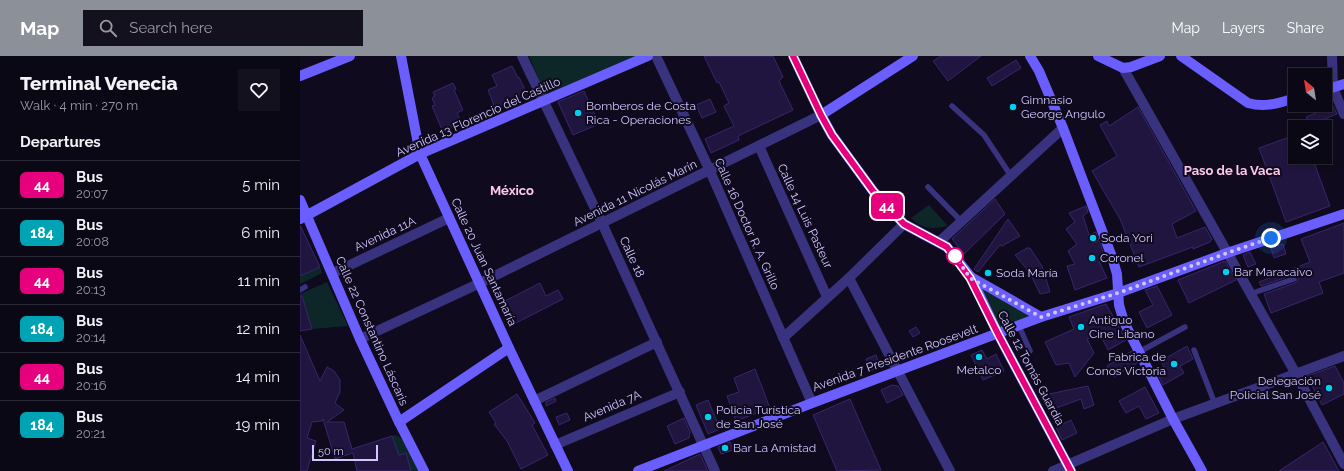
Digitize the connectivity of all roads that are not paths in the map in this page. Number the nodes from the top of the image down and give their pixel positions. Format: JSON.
{"nodes":[{"id":1,"x":350,"y":56,"type":"edge"},
{"id":2,"x":401,"y":56,"type":"edge"},
{"id":3,"x":522,"y":56,"type":"edge"},
{"id":4,"x":648,"y":56,"type":"edge"},
{"id":5,"x":656,"y":56,"type":"edge"},
{"id":6,"x":793,"y":56,"type":"edge"},
{"id":7,"x":913,"y":56,"type":"edge"},
{"id":8,"x":1030,"y":56,"type":"edge"},
{"id":9,"x":1098,"y":56,"type":"edge"},
{"id":10,"x":1160,"y":56,"type":"edge"},
{"id":11,"x":1181,"y":56,"type":"edge"},
{"id":12,"x":1332,"y":56,"type":"edge"},
{"id":13,"x":1123,"y":68,"type":"junction"},
{"id":14,"x":1331,"y":68,"type":"edge"},
{"id":15,"x":300,"y":76,"type":"edge"},
{"id":16,"x":1344,"y":84,"type":"edge"},
{"id":17,"x":1332,"y":88,"type":"edge"},
{"id":18,"x":1332,"y":94,"type":"edge"},
{"id":19,"x":1288,"y":100,"type":"edge"},
{"id":20,"x":543,"y":102,"type":"junction"},
{"id":21,"x":952,"y":106,"type":"dead end"},
{"id":22,"x":1344,"y":114,"type":"edge"},
{"id":23,"x":821,"y":115,"type":"junction"},
{"id":24,"x":1062,"y":128,"type":"junction"},
{"id":25,"x":759,"y":146,"type":"junction"},
{"id":26,"x":420,"y":154,"type":"junction"},
{"id":27,"x":710,"y":170,"type":"junction"},
{"id":28,"x":1011,"y":176,"type":"junction"},
{"id":29,"x":928,"y":187,"type":"dead end"},
{"id":30,"x":300,"y":200,"type":"edge"},
{"id":31,"x":1344,"y":214,"type":"edge"},
{"id":32,"x":304,"y":217,"type":"edge"},
{"id":33,"x":449,"y":218,"type":"junction"},
{"id":34,"x":962,"y":222,"type":"junction"},
{"id":35,"x":602,"y":223,"type":"junction"},
{"id":36,"x":904,"y":224,"type":"junction"},
{"id":37,"x":939,"y":242,"type":"junction"},
{"id":38,"x":1227,"y":253,"type":"junction"},
{"id":39,"x":332,"y":273,"type":"junction"},
{"id":40,"x":849,"y":278,"type":"junction"},
{"id":41,"x":970,"y":278,"type":"junction"},
{"id":42,"x":1294,"y":279,"type":"dead end"},
{"id":43,"x":480,"y":283,"type":"junction"},
{"id":44,"x":1118,"y":293,"type":"junction"},
{"id":45,"x":1250,"y":294,"type":"junction"},
{"id":46,"x":827,"y":297,"type":"junction"},
{"id":47,"x":1041,"y":317,"type":"junction"},
{"id":48,"x":1019,"y":326,"type":"junction"},
{"id":49,"x":1185,"y":327,"type":"dead end"},
{"id":50,"x":998,"y":334,"type":"junction"},
{"id":51,"x":783,"y":338,"type":"junction"},
{"id":52,"x":360,"y":339,"type":"junction"},
{"id":53,"x":657,"y":342,"type":"junction"},
{"id":54,"x":509,"y":348,"type":"junction"},
{"id":55,"x":1194,"y":350,"type":"dead end"},
{"id":56,"x":1030,"y":351,"type":"dead end"},
{"id":57,"x":1140,"y":352,"type":"junction"},
{"id":58,"x":1344,"y":356,"type":"edge"},
{"id":59,"x":898,"y":371,"type":"junction"},
{"id":60,"x":1296,"y":374,"type":"junction"},
{"id":61,"x":680,"y":392,"type":"junction"},
{"id":62,"x":534,"y":401,"type":"junction"},
{"id":63,"x":812,"y":403,"type":"junction"},
{"id":64,"x":1215,"y":404,"type":"junction"},
{"id":65,"x":1173,"y":419,"type":"junction"},
{"id":66,"x":399,"y":422,"type":"junction"},
{"id":67,"x":555,"y":445,"type":"junction"},
{"id":68,"x":703,"y":445,"type":"junction"},
{"id":69,"x":1344,"y":464,"type":"edge"},
{"id":70,"x":1070,"y":468,"type":"edge"},
{"id":71,"x":424,"y":471,"type":"edge"},
{"id":72,"x":568,"y":471,"type":"edge"},
{"id":73,"x":638,"y":471,"type":"edge"},
{"id":74,"x":715,"y":471,"type":"edge"},
{"id":75,"x":950,"y":471,"type":"edge"},
{"id":76,"x":1053,"y":471,"type":"edge"},
{"id":77,"x":1202,"y":471,"type":"edge"}],
"edges":[{"from":1,"to":15,"type":"street"},
{"from":2,"to":26,"type":"street","name":"Calle 20 Juan Santamaría"},
{"from":3,"to":20,"type":"street","name":"Calle 18"},
{"from":4,"to":20,"type":"street","name":"Avenida 13 Florencio del Castillo"},
{"from":5,"to":27,"type":"street","name":"Calle 16 Doctor R. A. Grillo"},
{"from":6,"to":23,"type":"street","name":"Calle 12 Tomás Guardia"},
{"from":7,"to":23,"type":"street","name":"Avenida 11 Nicolás Marín"},
{"from":8,"to":24,"type":"street"},
{"from":9,"to":13,"type":"street"},
{"from":10,"to":13,"type":"street"},
{"from":11,"to":19,"type":"street"},
{"from":12,"to":14,"type":"street"},
{"from":13,"to":38,"type":"street"},
{"from":16,"to":17,"type":"street"},
{"from":18,"to":22,"type":"street"},
{"from":20,"to":26,"type":"street","name":"Avenida 13 Florencio del Castillo"},
{"from":20,"to":35,"type":"street","name":"Calle 18"},
{"from":21,"to":28,"type":"lane"},
{"from":23,"to":25,"type":"street","name":"Avenida 11 Nicolás Marín"},
{"from":23,"to":36,"type":"street","name":"Calle 12 Tomás Guardia"},
{"from":24,"to":28,"type":"street"},
{"from":24,"to":44,"type":"street"},
{"from":25,"to":27,"type":"street","name":"Avenida 11 Nicolás Marín"},
{"from":25,"to":46,"type":"street","name":"Calle 14 Luis Pasteur"},
{"from":26,"to":32,"type":"street","name":"Avenida 13 Florencio del Castillo"},
{"from":26,"to":33,"type":"street","name":"Calle 20 Juan Santamaría"},
{"from":27,"to":35,"type":"street","name":"Avenida 11 Nicolás Marín"},
{"from":27,"to":51,"type":"street","name":"Calle 16 Doctor R. A. Grillo"},
{"from":28,"to":34,"type":"street"},
{"from":29,"to":34,"type":"lane"},
{"from":30,"to":32,"type":"street","name":"Calle 22 Constantino Láscaris"},
{"from":31,"to":38,"type":"street","name":"Avenida 7 Presidente Roosevelt"},
{"from":32,"to":39,"type":"street","name":"Calle 22 Constantino Láscaris"},
{"from":33,"to":39,"type":"street","name":"Avenida 11A"},
{"from":33,"to":43,"type":"street","name":"Calle 20 Juan Santamaría"},
{"from":34,"to":37,"type":"street"},
{"from":35,"to":43,"type":"street","name":"Avenida 11 Nicolás Marín"},
{"from":35,"to":53,"type":"street","name":"Calle 18"},
{"from":36,"to":37,"type":"street","name":"Calle 12 Tomás Guardia"},
{"from":36,"to":40,"type":"street"},
{"from":37,"to":41,"type":"street","name":"Calle 12 Tomás Guardia"},
{"from":38,"to":44,"type":"street","name":"Avenida 7 Presidente Roosevelt"},
{"from":38,"to":45,"type":"street"},
{"from":39,"to":52,"type":"street","name":"Calle 22 Constantino Láscaris"},
{"from":40,"to":46,"type":"street"},
{"from":40,"to":59,"type":"street"},
{"from":41,"to":47,"type":"street"},
{"from":41,"to":50,"type":"street","name":"Calle 12 Tomás Guardia"},
{"from":42,"to":45,"type":"lane"},
{"from":43,"to":52,"type":"street","name":"Avenida 11 Nicolás Marín"},
{"from":43,"to":54,"type":"street","name":"Calle 20 Juan Santamaría"},
{"from":44,"to":47,"type":"street","name":"Avenida 7 Presidente Roosevelt"},
{"from":44,"to":57,"type":"street"},
{"from":45,"to":60,"type":"street"},
{"from":46,"to":51,"type":"street"},
{"from":47,"to":48,"type":"street","name":"Avenida 7 Presidente Roosevelt"},
{"from":48,"to":50,"type":"street","name":"Avenida 7 Presidente Roosevelt"},
{"from":48,"to":56,"type":"lane"},
{"from":49,"to":57,"type":"lane"},
{"from":50,"to":59,"type":"street","name":"Avenida 7 Presidente Roosevelt"},
{"from":50,"to":70,"type":"street","name":"Calle 12 Tomás Guardia"},
{"from":51,"to":63,"type":"street","name":"Calle 16 Doctor R. A. Grillo"},
{"from":52,"to":66,"type":"street","name":"Calle 22 Constantino Láscaris"},
{"from":53,"to":61,"type":"street","name":"Calle 18"},
{"from":53,"to":62,"type":"street"},
{"from":54,"to":62,"type":"street","name":"Calle 20 Juan Santamaría"},
{"from":54,"to":66,"type":"street"},
{"from":55,"to":64,"type":"lane"},
{"from":57,"to":65,"type":"street"},
{"from":58,"to":60,"type":"street"},
{"from":59,"to":63,"type":"street","name":"Avenida 7 Presidente Roosevelt"},
{"from":59,"to":75,"type":"street"},
{"from":60,"to":64,"type":"street"},
{"from":60,"to":69,"type":"street"},
{"from":61,"to":67,"type":"street","name":"Avenida 7A"},
{"from":61,"to":68,"type":"street","name":"Calle 18"},
{"from":62,"to":67,"type":"street","name":"Calle 20 Juan Santamaría"},
{"from":63,"to":68,"type":"street","name":"Avenida 7 Presidente Roosevelt"},
{"from":64,"to":65,"type":"street"},
{"from":65,"to":70,"type":"street"},
{"from":65,"to":77,"type":"street"},
{"from":66,"to":71,"type":"street","name":"Calle 22 Constantino Láscaris"},
{"from":67,"to":72,"type":"street","name":"Calle 20 Juan Santamaría"},
{"from":68,"to":73,"type":"street","name":"Avenida 7 Presidente Roosevelt"},
{"from":68,"to":74,"type":"street","name":"Calle 18"},
{"from":70,"to":76,"type":"street"}]}
